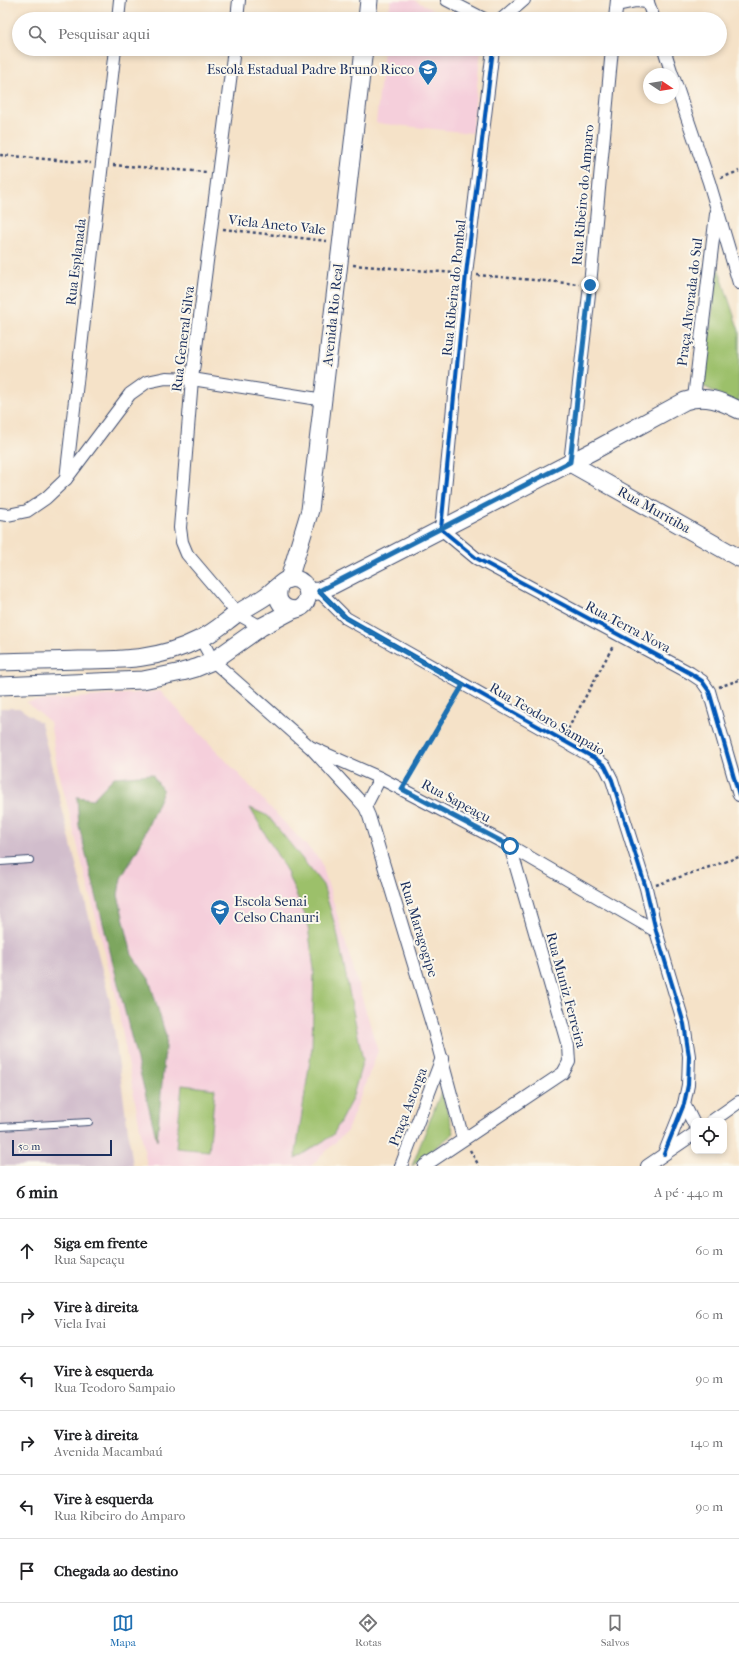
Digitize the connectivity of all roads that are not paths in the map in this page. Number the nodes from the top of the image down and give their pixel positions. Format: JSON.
{"nodes":[{"id":1,"x":120,"y":0,"type":"edge"},
{"id":2,"x":239,"y":0,"type":"edge"},
{"id":3,"x":369,"y":0,"type":"edge"},
{"id":4,"x":447,"y":0,"type":"edge"},
{"id":5,"x":524,"y":0,"type":"edge"},
{"id":6,"x":648,"y":1,"type":"edge"},
{"id":7,"x":617,"y":3,"type":"edge"},
{"id":8,"x":119,"y":12,"type":"edge"},
{"id":9,"x":238,"y":12,"type":"edge"},
{"id":10,"x":368,"y":12,"type":"edge"},
{"id":11,"x":470,"y":12,"type":"edge"},
{"id":12,"x":510,"y":12,"type":"edge"},
{"id":13,"x":652,"y":12,"type":"edge"},
{"id":14,"x":114,"y":56,"type":"edge"},
{"id":15,"x":233,"y":56,"type":"edge"},
{"id":16,"x":363,"y":56,"type":"edge"},
{"id":17,"x":492,"y":56,"type":"edge"},
{"id":18,"x":611,"y":56,"type":"edge"},
{"id":19,"x":666,"y":56,"type":"edge"},
{"id":20,"x":671,"y":68,"type":"edge"},
{"id":21,"x":679,"y":93,"type":"edge"},
{"id":22,"x":717,"y":211,"type":"junction"},
{"id":23,"x":739,"y":283,"type":"edge"},
{"id":24,"x":192,"y":379,"type":"junction"},
{"id":25,"x":694,"y":398,"type":"junction"},
{"id":26,"x":324,"y":400,"type":"junction"},
{"id":27,"x":739,"y":410,"type":"edge"},
{"id":28,"x":570,"y":462,"type":"junction"},
{"id":29,"x":66,"y":479,"type":"junction"},
{"id":30,"x":0,"y":514,"type":"edge"},
{"id":31,"x":441,"y":529,"type":"junction"},
{"id":32,"x":739,"y":558,"type":"edge"},
{"id":33,"x":284,"y":583,"type":"junction"},
{"id":34,"x":313,"y":592,"type":"junction"},
{"id":35,"x":293,"y":610,"type":"junction"},
{"id":36,"x":238,"y":614,"type":"junction"},
{"id":37,"x":261,"y":627,"type":"junction"},
{"id":38,"x":201,"y":639,"type":"junction"},
{"id":39,"x":213,"y":661,"type":"junction"},
{"id":40,"x":0,"y":662,"type":"edge"},
{"id":41,"x":0,"y":686,"type":"edge"},
{"id":42,"x":310,"y":747,"type":"junction"},
{"id":43,"x":380,"y":778,"type":"junction"},
{"id":44,"x":739,"y":795,"type":"edge"},
{"id":45,"x":365,"y":807,"type":"junction"},
{"id":46,"x":510,"y":846,"type":"junction"},
{"id":47,"x":30,"y":860,"type":"dead end"},
{"id":48,"x":0,"y":862,"type":"edge"},
{"id":49,"x":656,"y":931,"type":"junction"},
{"id":50,"x":442,"y":1058,"type":"junction"},
{"id":51,"x":739,"y":1102,"type":"edge"},
{"id":52,"x":684,"y":1104,"type":"junction"},
{"id":53,"x":691,"y":1118,"type":"edge"},
{"id":54,"x":716,"y":1118,"type":"edge"},
{"id":55,"x":89,"y":1122,"type":"dead end"},
{"id":56,"x":0,"y":1127,"type":"edge"},
{"id":57,"x":691,"y":1136,"type":"edge"},
{"id":58,"x":464,"y":1139,"type":"junction"},
{"id":59,"x":664,"y":1154,"type":"junction"},
{"id":60,"x":401,"y":1166,"type":"edge"},
{"id":61,"x":424,"y":1166,"type":"edge"},
{"id":62,"x":647,"y":1166,"type":"edge"}],
"edges":[{"from":1,"to":8,"type":"street"},
{"from":2,"to":9,"type":"street"},
{"from":3,"to":10,"type":"street"},
{"from":4,"to":11,"type":"street"},
{"from":5,"to":12,"type":"street"},
{"from":6,"to":7,"type":"street"},
{"from":6,"to":13,"type":"street"},
{"from":14,"to":29,"type":"street","name":"Rua Esplanada"},
{"from":15,"to":24,"type":"street","name":"Rua General Silva"},
{"from":16,"to":26,"type":"street","name":"Avenida Rio Real"},
{"from":17,"to":31,"type":"street","name":"Rua Ribeira do Pombal"},
{"from":18,"to":28,"type":"street","name":"Rua Ribeiro do Amparo"},
{"from":19,"to":20,"type":"street"},
{"from":21,"to":22,"type":"street"},
{"from":22,"to":23,"type":"street"},
{"from":22,"to":25,"type":"street","name":"Praça Alvorada do Sul"},
{"from":24,"to":26,"type":"street"},
{"from":24,"to":29,"type":"street"},
{"from":24,"to":36,"type":"street","name":"Rua General Silva"},
{"from":25,"to":27,"type":"street"},
{"from":25,"to":28,"type":"street"},
{"from":26,"to":33,"type":"street","name":"Avenida Rio Real"},
{"from":28,"to":31,"type":"street"},
{"from":28,"to":32,"type":"street","name":"Rua Muritiba"},
{"from":29,"to":30,"type":"street"},
{"from":31,"to":34,"type":"street"},
{"from":31,"to":44,"type":"street","name":"Rua Terra Nova"},
{"from":33,"to":34,"type":"street"},
{"from":33,"to":35,"type":"street"},
{"from":33,"to":36,"type":"street"},
{"from":34,"to":35,"type":"street"},
{"from":34,"to":49,"type":"street","name":"Rua Teodoro Sampaio"},
{"from":35,"to":37,"type":"street"},
{"from":36,"to":37,"type":"street"},
{"from":36,"to":38,"type":"street"},
{"from":37,"to":39,"type":"street"},
{"from":38,"to":39,"type":"street","name":"Rua Sapeaçu"},
{"from":38,"to":40,"type":"street"},
{"from":39,"to":41,"type":"street"},
{"from":39,"to":42,"type":"street","name":"Rua Sapeaçu"},
{"from":42,"to":43,"type":"street","name":"Rua Sapeaçu"},
{"from":42,"to":45,"type":"street","name":"Rua Maragogipe"},
{"from":43,"to":45,"type":"street"},
{"from":43,"to":46,"type":"street","name":"Rua Sapeaçu"},
{"from":45,"to":50,"type":"street","name":"Rua Maragogipe"},
{"from":46,"to":49,"type":"street","name":"Rua Sapeaçu"},
{"from":46,"to":58,"type":"street","name":"Rua Muniz Ferreira"},
{"from":47,"to":48,"type":"lane"},
{"from":49,"to":52,"type":"street","name":"Rua Teodoro Sampaio"},
{"from":50,"to":58,"type":"street","name":"Rua Maragogipe"},
{"from":50,"to":60,"type":"street","name":"Praça Astorga"},
{"from":51,"to":54,"type":"street"},
{"from":52,"to":53,"type":"street"},
{"from":52,"to":59,"type":"street","name":"Rua Teodoro Sampaio"},
{"from":55,"to":56,"type":"lane"},
{"from":57,"to":59,"type":"street"},
{"from":58,"to":61,"type":"street","name":"Rua Muniz Ferreira"},
{"from":59,"to":62,"type":"street"}]}
